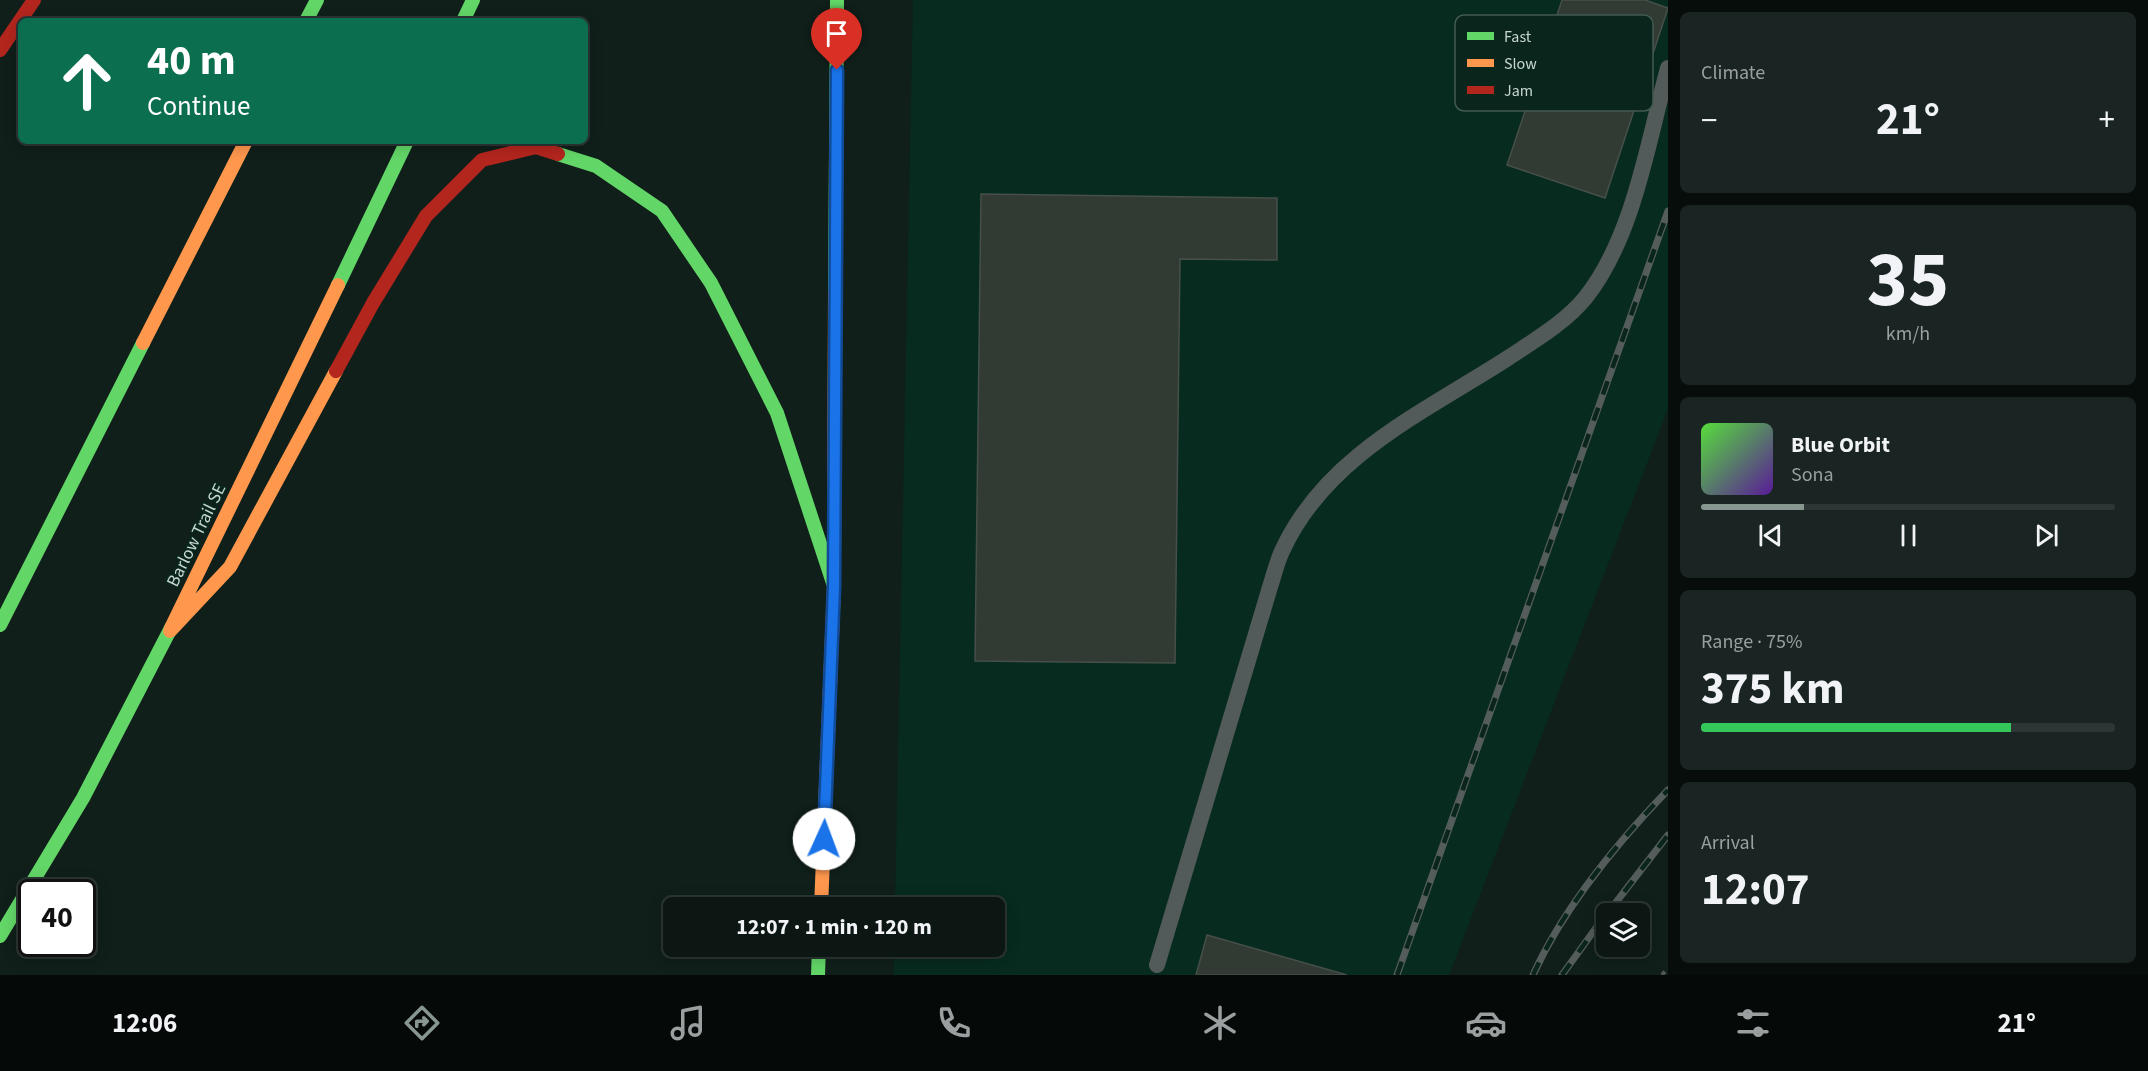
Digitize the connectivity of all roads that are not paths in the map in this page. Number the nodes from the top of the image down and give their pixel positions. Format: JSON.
{"nodes":[{"id":1,"x":34,"y":0,"type":"edge"},
{"id":2,"x":317,"y":0,"type":"edge"},
{"id":3,"x":473,"y":0,"type":"edge"},
{"id":4,"x":837,"y":0,"type":"edge"},
{"id":5,"x":22,"y":18,"type":"edge"},
{"id":6,"x":308,"y":18,"type":"edge"},
{"id":7,"x":464,"y":18,"type":"edge"},
{"id":8,"x":18,"y":24,"type":"edge"},
{"id":9,"x":0,"y":50,"type":"edge"},
{"id":10,"x":1668,"y":68,"type":"edge"},
{"id":11,"x":244,"y":144,"type":"edge"},
{"id":12,"x":406,"y":144,"type":"edge"},
{"id":13,"x":834,"y":586,"type":"junction"},
{"id":14,"x":0,"y":625,"type":"edge"},
{"id":15,"x":170,"y":631,"type":"junction"},
{"id":16,"x":821,"y":897,"type":"edge"},
{"id":17,"x":0,"y":936,"type":"edge"},
{"id":18,"x":819,"y":957,"type":"edge"},
{"id":19,"x":1157,"y":965,"type":"dead end"},
{"id":20,"x":818,"y":975,"type":"edge"}],
"edges":[{"from":1,"to":5,"type":"main road"},
{"from":2,"to":6,"type":"main road"},
{"from":3,"to":7,"type":"main road"},
{"from":4,"to":13,"type":"main road"},
{"from":8,"to":9,"type":"main road"},
{"from":10,"to":19,"type":"lane"},
{"from":11,"to":14,"type":"main road"},
{"from":12,"to":15,"type":"main road","name":"Barlow Trail SE"},
{"from":13,"to":15,"type":"main road"},
{"from":13,"to":16,"type":"main road"},
{"from":15,"to":17,"type":"main road","name":"Barlow Trail SE"},
{"from":18,"to":20,"type":"main road"}]}
